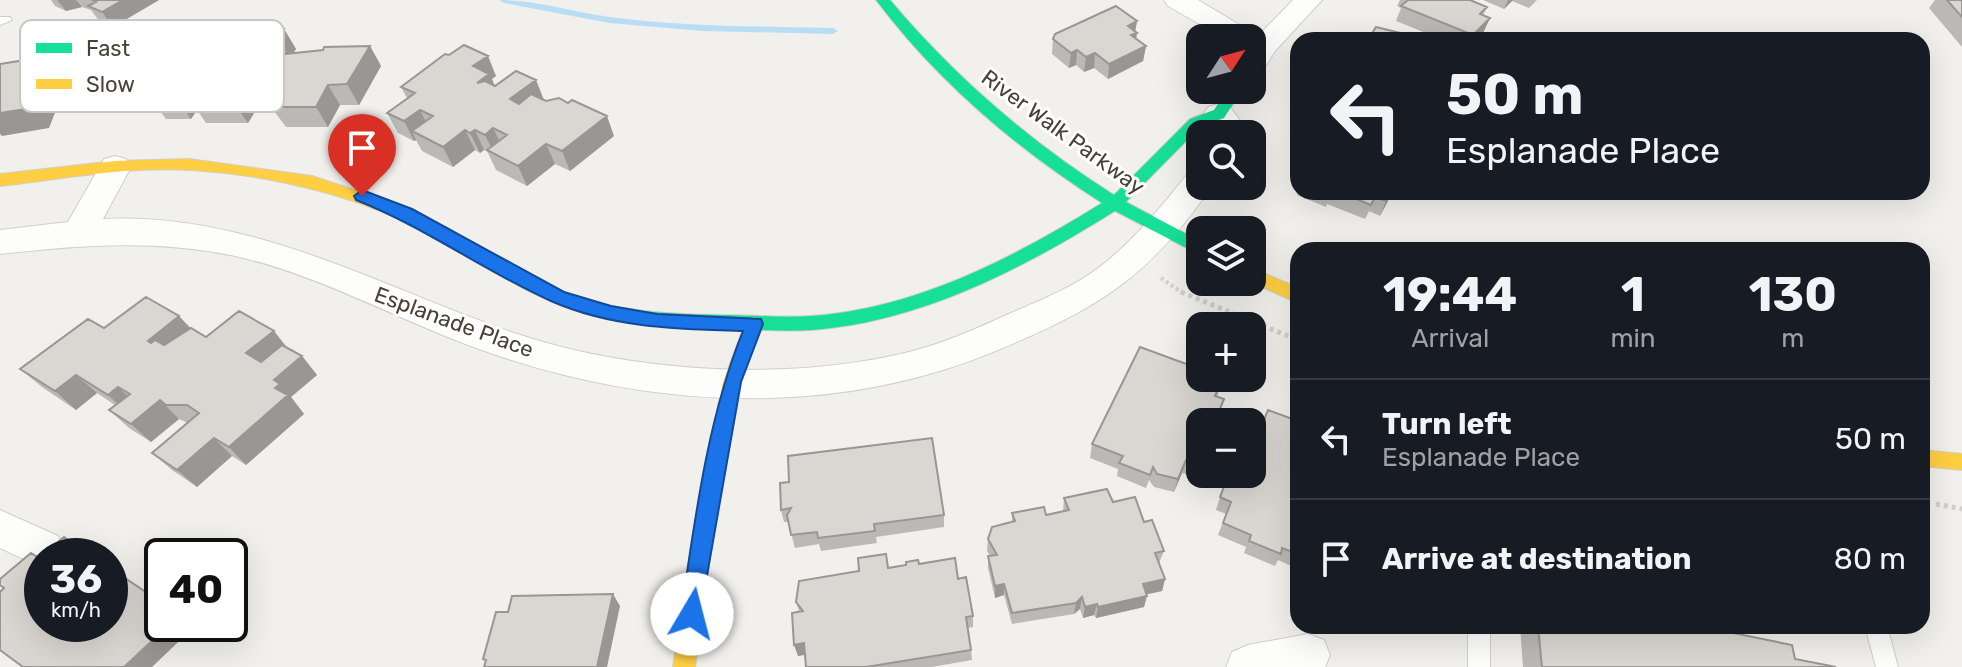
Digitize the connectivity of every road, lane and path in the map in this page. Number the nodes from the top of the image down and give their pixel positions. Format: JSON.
{"nodes":[{"id":1,"x":883,"y":0,"type":"edge"},
{"id":2,"x":1178,"y":0,"type":"edge"},
{"id":3,"x":1308,"y":0,"type":"edge"},
{"id":4,"x":1216,"y":24,"type":"edge"},
{"id":5,"x":1266,"y":36,"type":"edge"},
{"id":6,"x":1230,"y":113,"type":"edge"},
{"id":7,"x":115,"y":167,"type":"junction"},
{"id":8,"x":0,"y":180,"type":"edge"},
{"id":9,"x":1186,"y":198,"type":"edge"},
{"id":10,"x":1115,"y":203,"type":"junction"},
{"id":11,"x":1163,"y":228,"type":"junction"},
{"id":12,"x":79,"y":233,"type":"junction"},
{"id":13,"x":1186,"y":241,"type":"edge"},
{"id":14,"x":0,"y":242,"type":"edge"},
{"id":15,"x":1266,"y":281,"type":"edge"},
{"id":16,"x":1290,"y":292,"type":"edge"},
{"id":17,"x":754,"y":324,"type":"junction"},
{"id":18,"x":732,"y":382,"type":"junction"},
{"id":19,"x":1930,"y":459,"type":"edge"},
{"id":20,"x":1962,"y":462,"type":"edge"},
{"id":21,"x":1930,"y":503,"type":"edge"},
{"id":22,"x":1962,"y":509,"type":"edge"},
{"id":23,"x":0,"y":528,"type":"edge"},
{"id":24,"x":24,"y":540,"type":"edge"},
{"id":25,"x":1479,"y":634,"type":"edge"},
{"id":26,"x":1878,"y":634,"type":"edge"},
{"id":27,"x":1308,"y":655,"type":"dead end"},
{"id":28,"x":684,"y":667,"type":"edge"},
{"id":29,"x":1248,"y":667,"type":"edge"},
{"id":30,"x":1479,"y":667,"type":"edge"},
{"id":31,"x":1887,"y":667,"type":"edge"}],
"edges":[{"from":1,"to":10,"type":"street","name":"River Walk Parkway"},
{"from":2,"to":4,"type":"street"},
{"from":3,"to":5,"type":"street"},
{"from":6,"to":10,"type":"street"},
{"from":7,"to":8,"type":"street"},
{"from":7,"to":12,"type":"street"},
{"from":7,"to":17,"type":"street"},
{"from":9,"to":11,"type":"street","name":"Esplanade Place"},
{"from":10,"to":11,"type":"street","name":"River Walk Parkway"},
{"from":10,"to":17,"type":"street"},
{"from":11,"to":13,"type":"street","name":"River Walk Parkway"},
{"from":11,"to":18,"type":"street","name":"Esplanade Place"},
{"from":12,"to":14,"type":"street","name":"Esplanade Place"},
{"from":12,"to":18,"type":"street","name":"Esplanade Place"},
{"from":15,"to":16,"type":"street"},
{"from":17,"to":18,"type":"street"},
{"from":18,"to":28,"type":"street"},
{"from":19,"to":20,"type":"street"},
{"from":21,"to":22,"type":"path"},
{"from":23,"to":24,"type":"street"},
{"from":25,"to":30,"type":"lane"},
{"from":26,"to":31,"type":"lane"},
{"from":27,"to":29,"type":"street"}]}
